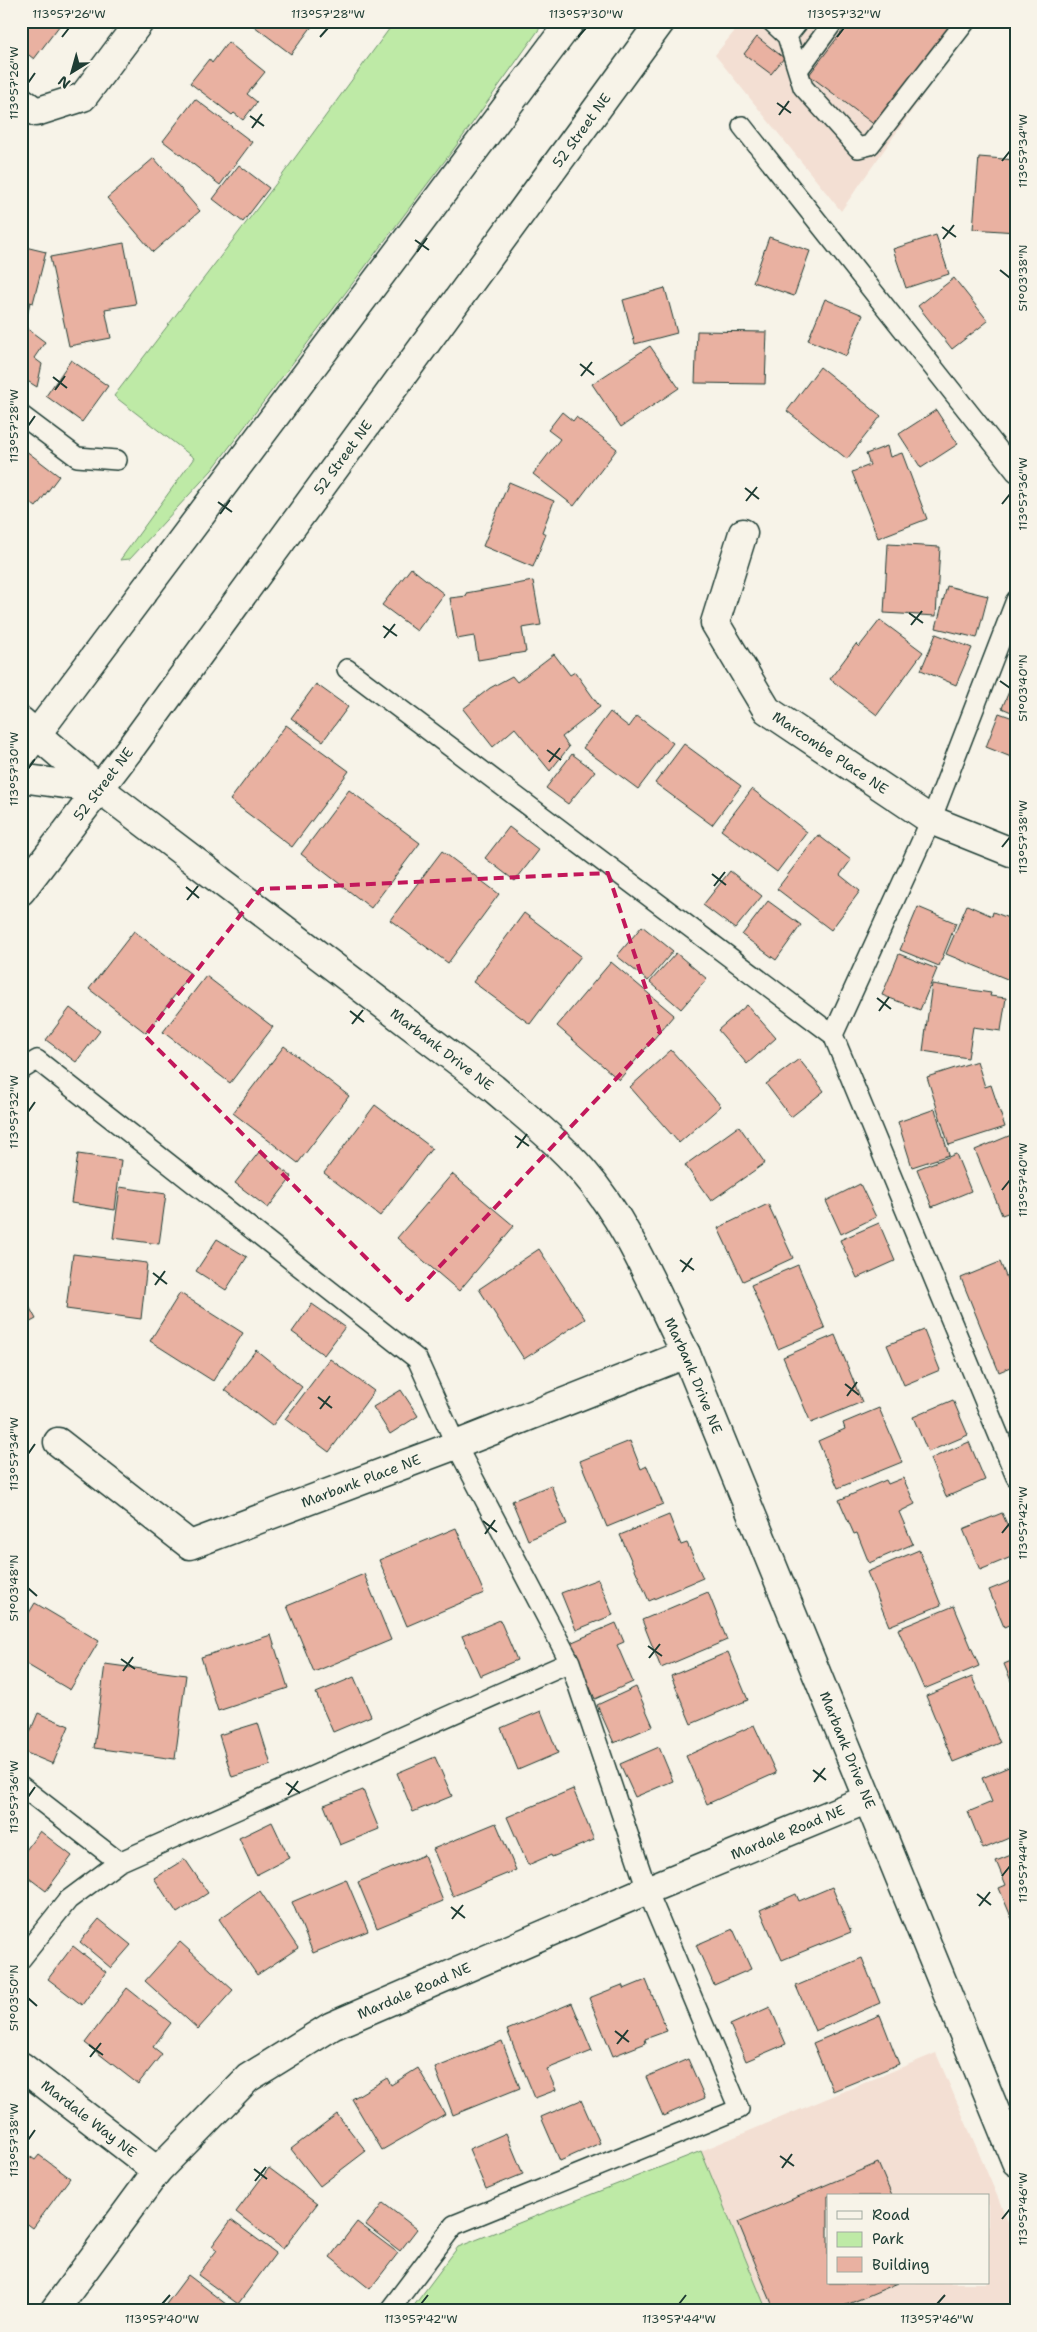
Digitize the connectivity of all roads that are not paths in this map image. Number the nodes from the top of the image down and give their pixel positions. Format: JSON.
{"nodes":[{"id":1,"x":140,"y":21,"type":"edge"},
{"id":2,"x":571,"y":21,"type":"edge"},
{"id":3,"x":661,"y":21,"type":"edge"},
{"id":4,"x":770,"y":21,"type":"edge"},
{"id":5,"x":799,"y":21,"type":"edge"},
{"id":6,"x":834,"y":21,"type":"edge"},
{"id":7,"x":966,"y":21,"type":"edge"},
{"id":8,"x":787,"y":36,"type":"junction"},
{"id":9,"x":798,"y":70,"type":"junction"},
{"id":10,"x":21,"y":101,"type":"edge"},
{"id":11,"x":742,"y":126,"type":"dead end"},
{"id":12,"x":21,"y":415,"type":"edge"},
{"id":13,"x":117,"y":460,"type":"dead end"},
{"id":14,"x":1016,"y":472,"type":"edge"},
{"id":15,"x":743,"y":533,"type":"dead end"},
{"id":16,"x":1016,"y":600,"type":"edge"},
{"id":17,"x":347,"y":669,"type":"dead end"},
{"id":18,"x":26,"y":737,"type":"edge"},
{"id":19,"x":21,"y":778,"type":"edge"},
{"id":20,"x":100,"y":789,"type":"junction"},
{"id":21,"x":931,"y":820,"type":"junction"},
{"id":22,"x":1016,"y":854,"type":"edge"},
{"id":23,"x":21,"y":891,"type":"edge"},
{"id":24,"x":833,"y":1035,"type":"junction"},
{"id":25,"x":21,"y":1070,"type":"edge"},
{"id":26,"x":686,"y":1354,"type":"junction"},
{"id":27,"x":58,"y":1442,"type":"dead end"},
{"id":28,"x":456,"y":1445,"type":"junction"},
{"id":29,"x":1016,"y":1477,"type":"edge"},
{"id":30,"x":570,"y":1662,"type":"junction"},
{"id":31,"x":21,"y":1786,"type":"edge"},
{"id":32,"x":868,"y":1798,"type":"junction"},
{"id":33,"x":119,"y":1862,"type":"junction"},
{"id":34,"x":647,"y":1890,"type":"junction"},
{"id":35,"x":21,"y":1958,"type":"edge"},
{"id":36,"x":21,"y":2066,"type":"edge"},
{"id":37,"x":1016,"y":2162,"type":"edge"},
{"id":38,"x":157,"y":2171,"type":"junction"},
{"id":39,"x":54,"y":2311,"type":"edge"},
{"id":40,"x":389,"y":2311,"type":"edge"}],
"edges":[{"from":1,"to":10,"type":"street"},
{"from":2,"to":18,"type":"street"},
{"from":3,"to":20,"type":"street","name":"52 Street NE"},
{"from":4,"to":8,"type":"lane"},
{"from":5,"to":8,"type":"lane"},
{"from":6,"to":9,"type":"lane"},
{"from":7,"to":9,"type":"lane"},
{"from":8,"to":9,"type":"lane"},
{"from":11,"to":14,"type":"lane"},
{"from":12,"to":13,"type":"lane"},
{"from":15,"to":21,"type":"street","name":"Marcombe Place NE"},
{"from":16,"to":21,"type":"lane"},
{"from":17,"to":24,"type":"lane"},
{"from":18,"to":20,"type":"street","name":"Marbank Drive NE"},
{"from":19,"to":20,"type":"street"},
{"from":20,"to":23,"type":"street","name":"52 Street NE"},
{"from":20,"to":26,"type":"street","name":"Marbank Drive NE"},
{"from":21,"to":22,"type":"street","name":"Marcombe Place NE"},
{"from":21,"to":24,"type":"lane"},
{"from":24,"to":29,"type":"lane"},
{"from":25,"to":28,"type":"lane"},
{"from":26,"to":28,"type":"street","name":"Marbank Place NE"},
{"from":26,"to":32,"type":"street","name":"Marbank Drive NE"},
{"from":27,"to":28,"type":"street","name":"Marbank Place NE"},
{"from":28,"to":30,"type":"lane"},
{"from":30,"to":33,"type":"lane"},
{"from":30,"to":34,"type":"lane"},
{"from":31,"to":33,"type":"lane"},
{"from":32,"to":34,"type":"street","name":"Mardale Road NE"},
{"from":32,"to":37,"type":"street","name":"Marbank Drive NE"},
{"from":33,"to":35,"type":"lane"},
{"from":34,"to":38,"type":"street","name":"Mardale Road NE"},
{"from":34,"to":40,"type":"lane"},
{"from":36,"to":38,"type":"street","name":"Mardale Way NE"},
{"from":38,"to":39,"type":"street","name":"Mardale Road NE"}]}
